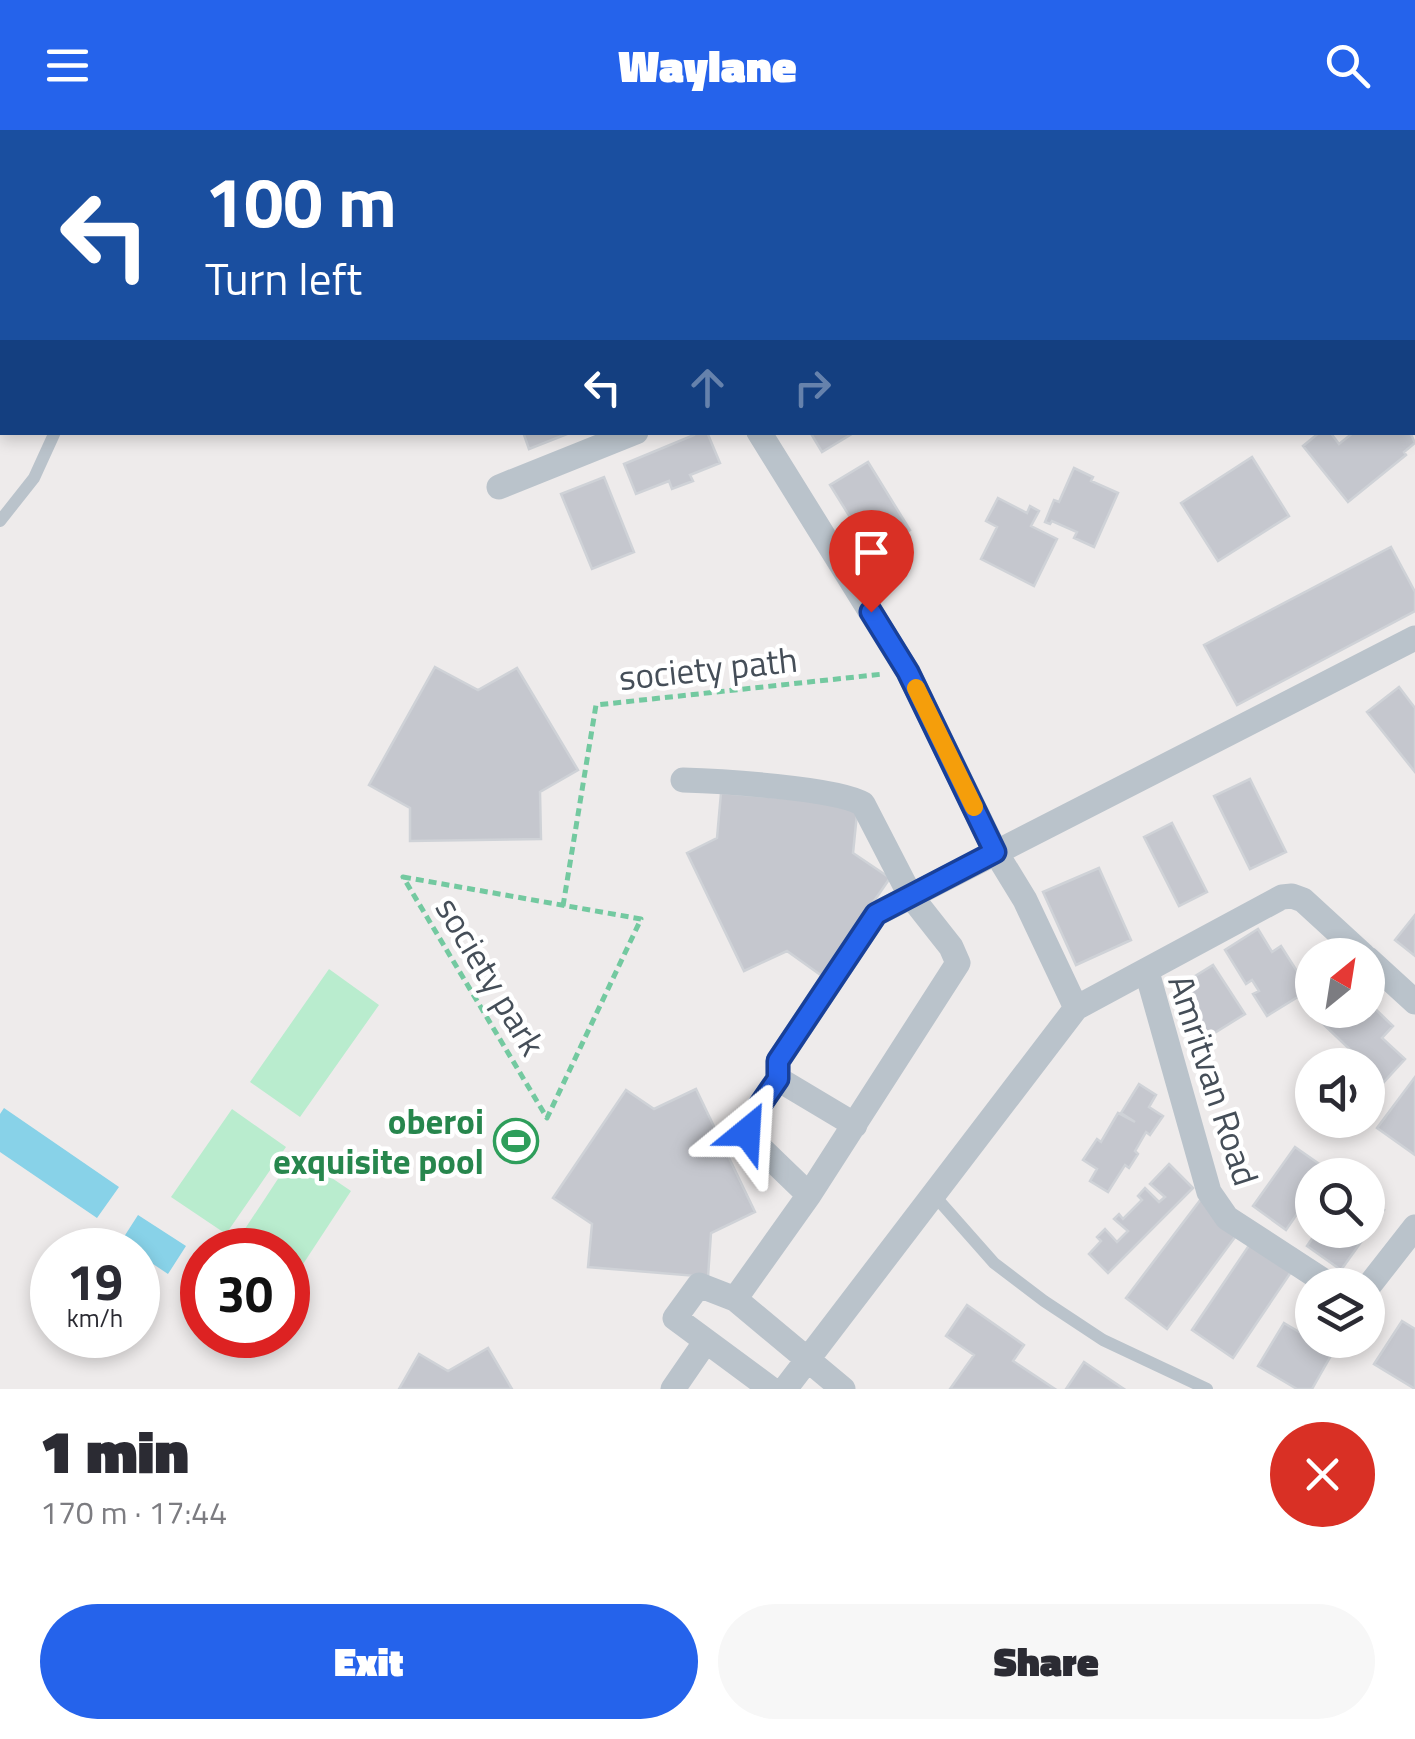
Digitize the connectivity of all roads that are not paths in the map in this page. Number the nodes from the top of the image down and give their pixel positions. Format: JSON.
{"nodes":[{"id":1,"x":54,"y":435,"type":"edge"},
{"id":2,"x":629,"y":435,"type":"edge"},
{"id":3,"x":761,"y":435,"type":"edge"},
{"id":4,"x":499,"y":487,"type":"dead end"},
{"id":5,"x":0,"y":521,"type":"edge"},
{"id":6,"x":1415,"y":638,"type":"edge"},
{"id":7,"x":683,"y":780,"type":"dead end"},
{"id":8,"x":995,"y":852,"type":"junction"},
{"id":9,"x":910,"y":895,"type":"junction"},
{"id":10,"x":1345,"y":938,"type":"edge"},
{"id":11,"x":1146,"y":972,"type":"junction"},
{"id":12,"x":1385,"y":975,"type":"edge"},
{"id":13,"x":1415,"y":1002,"type":"edge"},
{"id":14,"x":1076,"y":1008,"type":"junction"},
{"id":15,"x":778,"y":1079,"type":"junction"},
{"id":16,"x":855,"y":1125,"type":"junction"},
{"id":17,"x":933,"y":1194,"type":"junction"},
{"id":18,"x":808,"y":1196,"type":"junction"},
{"id":19,"x":1415,"y":1227,"type":"edge"},
{"id":20,"x":1304,"y":1268,"type":"edge"},
{"id":21,"x":1383,"y":1268,"type":"edge"},
{"id":22,"x":734,"y":1299,"type":"junction"},
{"id":23,"x":706,"y":1341,"type":"junction"},
{"id":24,"x":806,"y":1360,"type":"junction"},
{"id":25,"x":673,"y":1389,"type":"edge"},
{"id":26,"x":771,"y":1389,"type":"edge"},
{"id":27,"x":785,"y":1389,"type":"edge"},
{"id":28,"x":843,"y":1389,"type":"edge"},
{"id":29,"x":1207,"y":1389,"type":"edge"}],
"edges":[{"from":1,"to":5,"type":"lane"},
{"from":2,"to":4,"type":"street"},
{"from":3,"to":8,"type":"street"},
{"from":6,"to":8,"type":"street"},
{"from":7,"to":9,"type":"street"},
{"from":8,"to":9,"type":"street"},
{"from":8,"to":14,"type":"street"},
{"from":9,"to":15,"type":"street"},
{"from":9,"to":16,"type":"street"},
{"from":10,"to":11,"type":"street"},
{"from":11,"to":14,"type":"street","name":"Amritvan Road"},
{"from":11,"to":20,"type":"street","name":"Amritvan Road"},
{"from":12,"to":13,"type":"street"},
{"from":14,"to":17,"type":"street"},
{"from":15,"to":16,"type":"street"},
{"from":15,"to":18,"type":"street"},
{"from":16,"to":18,"type":"street"},
{"from":17,"to":24,"type":"street"},
{"from":17,"to":29,"type":"lane"},
{"from":18,"to":22,"type":"street"},
{"from":19,"to":21,"type":"street"},
{"from":22,"to":23,"type":"street"},
{"from":22,"to":24,"type":"street"},
{"from":23,"to":25,"type":"street"},
{"from":23,"to":26,"type":"street"},
{"from":24,"to":27,"type":"street"},
{"from":24,"to":28,"type":"street"}]}
